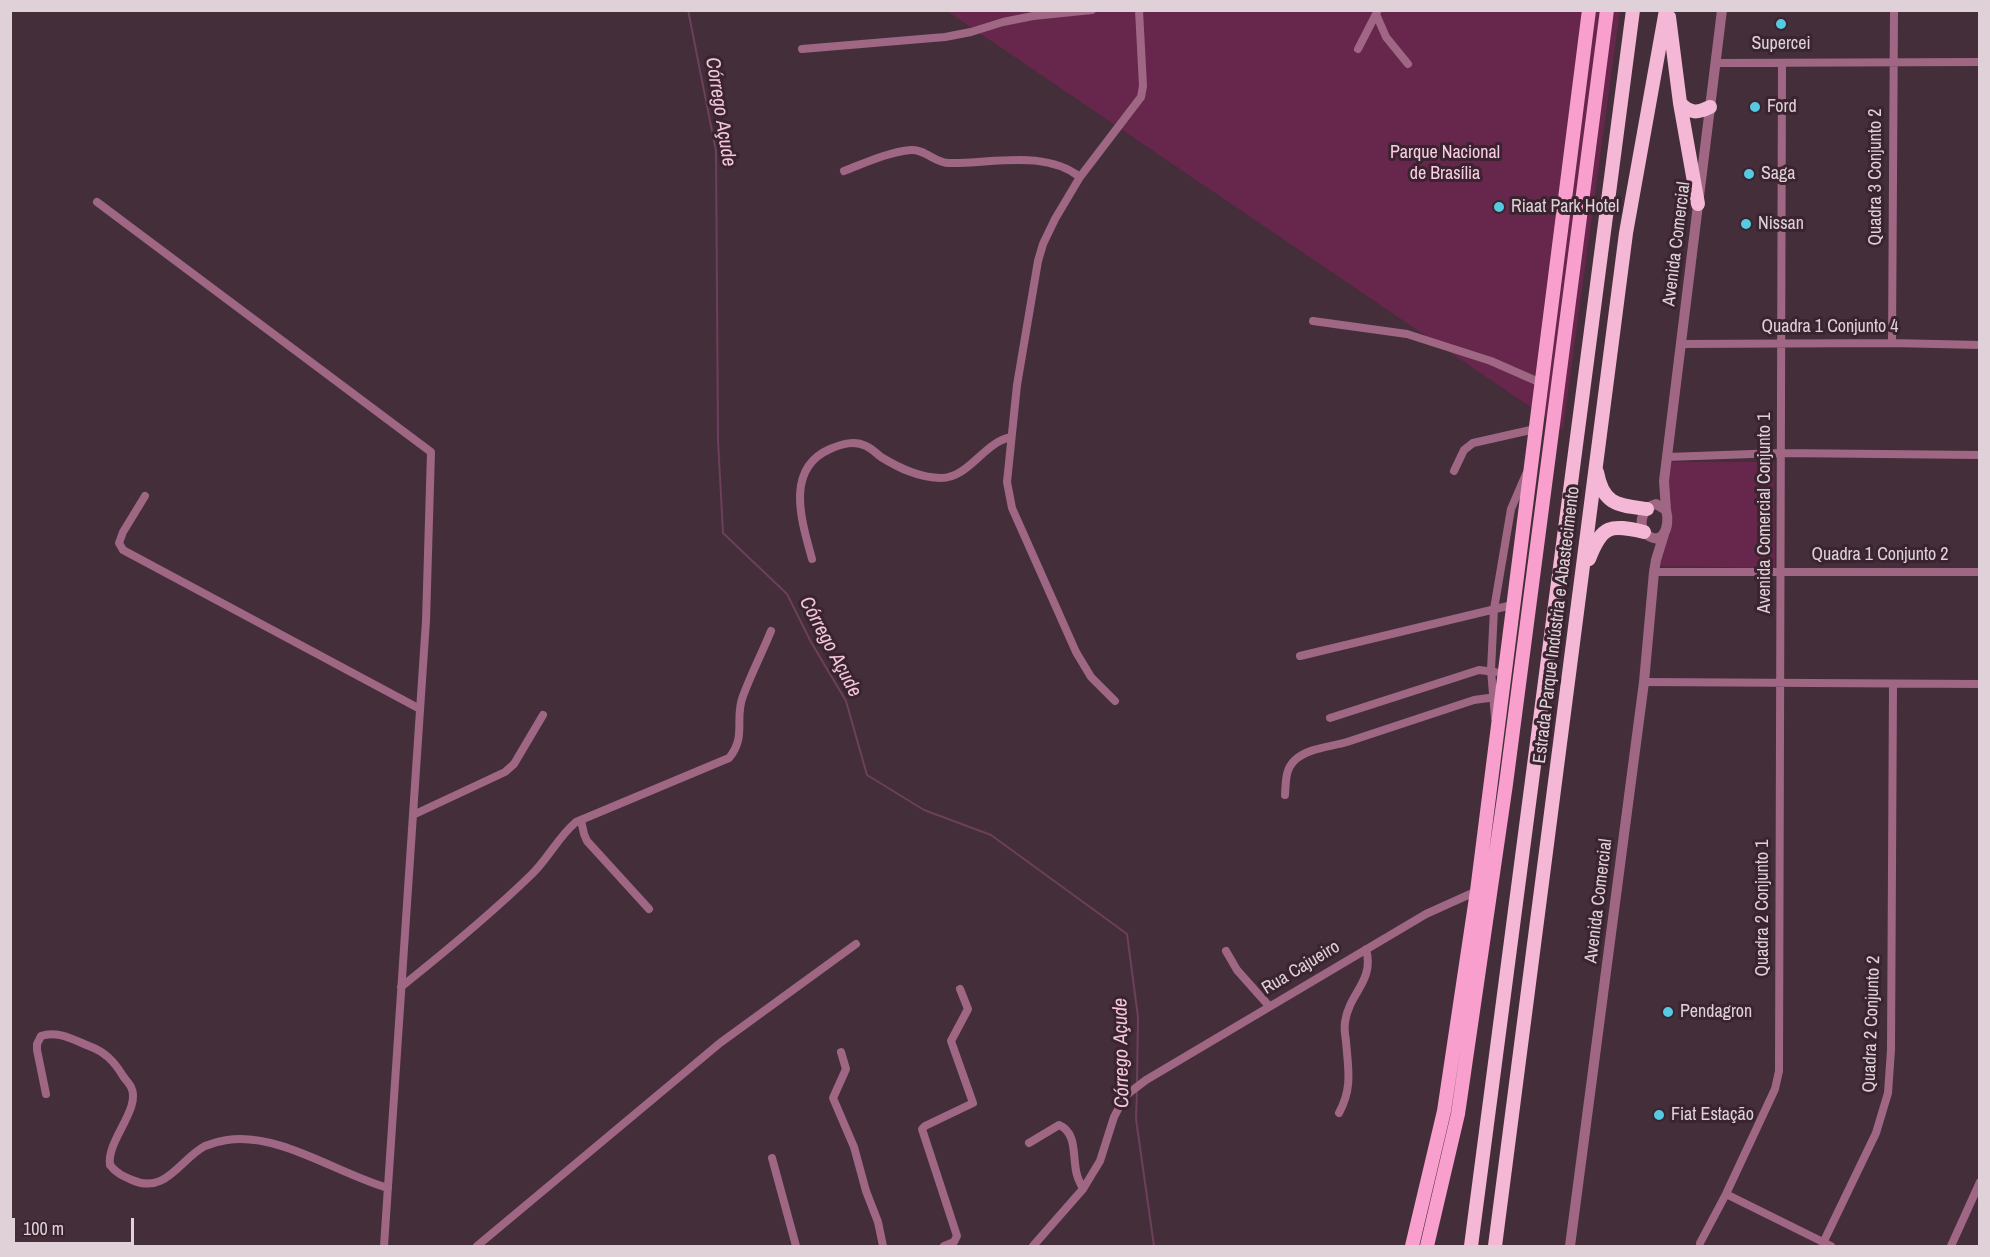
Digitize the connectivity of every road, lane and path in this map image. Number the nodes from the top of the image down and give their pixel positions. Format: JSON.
{"nodes":[{"id":1,"x":1092,"y":10,"type":"edge"},
{"id":2,"x":1139,"y":10,"type":"edge"},
{"id":3,"x":1589,"y":10,"type":"edge"},
{"id":4,"x":1607,"y":10,"type":"edge"},
{"id":5,"x":1633,"y":10,"type":"edge"},
{"id":6,"x":1667,"y":10,"type":"edge"},
{"id":7,"x":1722,"y":10,"type":"edge"},
{"id":8,"x":1894,"y":10,"type":"edge"},
{"id":9,"x":1377,"y":12,"type":"edge"},
{"id":10,"x":802,"y":49,"type":"dead end"},
{"id":11,"x":1358,"y":49,"type":"dead end"},
{"id":12,"x":1892,"y":62,"type":"junction"},
{"id":13,"x":1980,"y":62,"type":"edge"},
{"id":14,"x":1716,"y":63,"type":"junction"},
{"id":15,"x":1782,"y":63,"type":"junction"},
{"id":16,"x":1408,"y":64,"type":"dead end"},
{"id":17,"x":1680,"y":103,"type":"junction"},
{"id":18,"x":1710,"y":107,"type":"junction"},
{"id":19,"x":844,"y":171,"type":"dead end"},
{"id":20,"x":1612,"y":172,"type":"junction"},
{"id":21,"x":1080,"y":177,"type":"junction"},
{"id":22,"x":1637,"y":177,"type":"junction"},
{"id":23,"x":97,"y":202,"type":"dead end"},
{"id":24,"x":1698,"y":204,"type":"junction"},
{"id":25,"x":1313,"y":321,"type":"dead end"},
{"id":26,"x":1681,"y":344,"type":"junction"},
{"id":27,"x":1781,"y":344,"type":"junction"},
{"id":28,"x":1892,"y":344,"type":"junction"},
{"id":29,"x":1980,"y":345,"type":"edge"},
{"id":30,"x":1541,"y":383,"type":"junction"},
{"id":31,"x":1535,"y":429,"type":"junction"},
{"id":32,"x":1011,"y":437,"type":"junction"},
{"id":33,"x":1781,"y":453,"type":"junction"},
{"id":34,"x":1980,"y":455,"type":"edge"},
{"id":35,"x":1667,"y":457,"type":"junction"},
{"id":36,"x":1531,"y":463,"type":"junction"},
{"id":37,"x":1596,"y":464,"type":"junction"},
{"id":38,"x":1454,"y":471,"type":"dead end"},
{"id":39,"x":1664,"y":481,"type":"junction"},
{"id":40,"x":145,"y":496,"type":"dead end"},
{"id":41,"x":1648,"y":507,"type":"junction"},
{"id":42,"x":1666,"y":510,"type":"junction"},
{"id":43,"x":1646,"y":534,"type":"junction"},
{"id":44,"x":1664,"y":534,"type":"junction"},
{"id":45,"x":812,"y":559,"type":"dead end"},
{"id":46,"x":1656,"y":560,"type":"junction"},
{"id":47,"x":1654,"y":572,"type":"junction"},
{"id":48,"x":1781,"y":572,"type":"junction"},
{"id":49,"x":1980,"y":572,"type":"edge"},
{"id":50,"x":1581,"y":579,"type":"junction"},
{"id":51,"x":1512,"y":605,"type":"junction"},
{"id":52,"x":1494,"y":609,"type":"junction"},
{"id":53,"x":771,"y":631,"type":"dead end"},
{"id":54,"x":1300,"y":656,"type":"dead end"},
{"id":55,"x":1497,"y":673,"type":"junction"},
{"id":56,"x":1644,"y":682,"type":"junction"},
{"id":57,"x":1780,"y":683,"type":"junction"},
{"id":58,"x":1893,"y":684,"type":"junction"},
{"id":59,"x":1980,"y":684,"type":"edge"},
{"id":60,"x":1497,"y":697,"type":"junction"},
{"id":61,"x":1115,"y":701,"type":"dead end"},
{"id":62,"x":420,"y":709,"type":"junction"},
{"id":63,"x":543,"y":715,"type":"dead end"},
{"id":64,"x":1330,"y":718,"type":"dead end"},
{"id":65,"x":1285,"y":795,"type":"dead end"},
{"id":66,"x":413,"y":815,"type":"junction"},
{"id":67,"x":581,"y":820,"type":"junction"},
{"id":68,"x":1477,"y":891,"type":"junction"},
{"id":69,"x":649,"y":909,"type":"dead end"},
{"id":70,"x":856,"y":944,"type":"dead end"},
{"id":71,"x":1366,"y":949,"type":"junction"},
{"id":72,"x":1226,"y":951,"type":"dead end"},
{"id":73,"x":401,"y":987,"type":"junction"},
{"id":74,"x":960,"y":989,"type":"dead end"},
{"id":75,"x":1269,"y":1006,"type":"junction"},
{"id":76,"x":842,"y":1052,"type":"dead end"},
{"id":77,"x":46,"y":1094,"type":"dead end"},
{"id":78,"x":1339,"y":1113,"type":"dead end"},
{"id":79,"x":1029,"y":1143,"type":"dead end"},
{"id":80,"x":772,"y":1158,"type":"dead end"},
{"id":81,"x":1980,"y":1182,"type":"edge"},
{"id":82,"x":388,"y":1188,"type":"junction"},
{"id":83,"x":1083,"y":1189,"type":"junction"},
{"id":84,"x":1978,"y":1193,"type":"edge"},
{"id":85,"x":1726,"y":1194,"type":"junction"},
{"id":86,"x":1700,"y":1243,"type":"dead end"},
{"id":87,"x":1428,"y":1245,"type":"edge"},
{"id":88,"x":1827,"y":1245,"type":"edge"},
{"id":89,"x":384,"y":1246,"type":"edge"},
{"id":90,"x":477,"y":1246,"type":"edge"},
{"id":91,"x":796,"y":1246,"type":"edge"},
{"id":92,"x":883,"y":1246,"type":"edge"},
{"id":93,"x":944,"y":1246,"type":"edge"},
{"id":94,"x":1033,"y":1246,"type":"edge"},
{"id":95,"x":1412,"y":1246,"type":"edge"},
{"id":96,"x":1471,"y":1246,"type":"edge"},
{"id":97,"x":1495,"y":1246,"type":"edge"},
{"id":98,"x":1570,"y":1246,"type":"edge"},
{"id":99,"x":1952,"y":1246,"type":"edge"}],
"edges":[{"from":1,"to":10,"type":"street"},
{"from":2,"to":21,"type":"street"},
{"from":3,"to":30,"type":"main road"},
{"from":4,"to":87,"type":"main road"},
{"from":5,"to":20,"type":"highway","name":"Estrada Parque Indústria e Abastecimento"},
{"from":6,"to":17,"type":"highway"},
{"from":6,"to":22,"type":"highway","name":"Estrada Parque Indústria e Abastecimento"},
{"from":7,"to":14,"type":"street","name":"Avenida Comercial"},
{"from":8,"to":12,"type":"street","name":"Quadra 3 Conjunto 2"},
{"from":9,"to":11,"type":"street"},
{"from":9,"to":16,"type":"street"},
{"from":12,"to":13,"type":"street"},
{"from":12,"to":15,"type":"street"},
{"from":12,"to":28,"type":"street","name":"Quadra 3 Conjunto 2"},
{"from":14,"to":15,"type":"street"},
{"from":14,"to":18,"type":"street","name":"Avenida Comercial"},
{"from":15,"to":27,"type":"street","name":"Avenida Comercial Conjunto 1"},
{"from":17,"to":18,"type":"highway"},
{"from":17,"to":24,"type":"highway"},
{"from":18,"to":24,"type":"street","name":"Avenida Comercial"},
{"from":19,"to":21,"type":"street"},
{"from":20,"to":22,"type":"highway"},
{"from":20,"to":96,"type":"highway","name":"Estrada Parque Indústria e Abastecimento"},
{"from":21,"to":32,"type":"street"},
{"from":22,"to":37,"type":"highway","name":"Estrada Parque Indústria e Abastecimento"},
{"from":23,"to":62,"type":"street"},
{"from":24,"to":26,"type":"street","name":"Avenida Comercial"},
{"from":25,"to":30,"type":"street"},
{"from":26,"to":27,"type":"street","name":"Quadra 1 Conjunto 4"},
{"from":26,"to":35,"type":"street","name":"Avenida Comercial"},
{"from":27,"to":28,"type":"street","name":"Quadra 1 Conjunto 4"},
{"from":27,"to":33,"type":"street","name":"Avenida Comercial Conjunto 1"},
{"from":28,"to":29,"type":"street","name":"Quadra 1 Conjunto 4"},
{"from":30,"to":31,"type":"main road"},
{"from":31,"to":36,"type":"main road"},
{"from":31,"to":38,"type":"street"},
{"from":32,"to":45,"type":"street"},
{"from":32,"to":61,"type":"street"},
{"from":33,"to":34,"type":"street"},
{"from":33,"to":35,"type":"street"},
{"from":33,"to":48,"type":"street","name":"Avenida Comercial Conjunto 1"},
{"from":35,"to":39,"type":"street","name":"Avenida Comercial"},
{"from":36,"to":51,"type":"main road"},
{"from":36,"to":52,"type":"street"},
{"from":37,"to":41,"type":"highway"},
{"from":37,"to":50,"type":"highway","name":"Estrada Parque Indústria e Abastecimento"},
{"from":39,"to":41,"type":"street","name":"Avenida Comercial"},
{"from":39,"to":42,"type":"street","name":"Avenida Comercial"},
{"from":40,"to":62,"type":"street"},
{"from":41,"to":42,"type":"street"},
{"from":41,"to":43,"type":"street"},
{"from":42,"to":44,"type":"street"},
{"from":43,"to":44,"type":"street"},
{"from":43,"to":46,"type":"street","name":"Avenida Comercial"},
{"from":43,"to":50,"type":"highway"},
{"from":44,"to":46,"type":"street","name":"Avenida Comercial"},
{"from":46,"to":47,"type":"street","name":"Avenida Comercial"},
{"from":47,"to":48,"type":"street","name":"Quadra 1 Conjunto 2"},
{"from":47,"to":56,"type":"street","name":"Avenida Comercial"},
{"from":48,"to":49,"type":"street","name":"Quadra 1 Conjunto 2"},
{"from":48,"to":57,"type":"street","name":"Avenida Comercial Conjunto 1"},
{"from":50,"to":97,"type":"highway","name":"Estrada Parque Indústria e Abastecimento"},
{"from":51,"to":52,"type":"street"},
{"from":51,"to":55,"type":"main road"},
{"from":52,"to":54,"type":"street"},
{"from":52,"to":55,"type":"street"},
{"from":53,"to":67,"type":"street"},
{"from":55,"to":60,"type":"main road"},
{"from":55,"to":64,"type":"street"},
{"from":56,"to":57,"type":"street"},
{"from":56,"to":98,"type":"street","name":"Avenida Comercial"},
{"from":57,"to":58,"type":"street"},
{"from":57,"to":85,"type":"street","name":"Quadra 2 Conjunto 1"},
{"from":58,"to":59,"type":"street"},
{"from":58,"to":88,"type":"street","name":"Quadra 2 Conjunto 2"},
{"from":60,"to":65,"type":"street"},
{"from":60,"to":68,"type":"main road"},
{"from":62,"to":66,"type":"street"},
{"from":63,"to":66,"type":"street"},
{"from":66,"to":73,"type":"street"},
{"from":67,"to":69,"type":"street"},
{"from":67,"to":73,"type":"street"},
{"from":68,"to":71,"type":"street","name":"Rua Cajueiro"},
{"from":68,"to":95,"type":"main road"},
{"from":70,"to":90,"type":"street"},
{"from":71,"to":75,"type":"street","name":"Rua Cajueiro"},
{"from":71,"to":78,"type":"street"},
{"from":72,"to":75,"type":"street"},
{"from":73,"to":82,"type":"street"},
{"from":74,"to":93,"type":"street"},
{"from":75,"to":83,"type":"street","name":"Rua Cajueiro"},
{"from":76,"to":92,"type":"street"},
{"from":77,"to":82,"type":"street"},
{"from":79,"to":83,"type":"street"},
{"from":80,"to":91,"type":"street"},
{"from":81,"to":84,"type":"street"},
{"from":82,"to":89,"type":"street"},
{"from":83,"to":94,"type":"street"},
{"from":84,"to":99,"type":"street"},
{"from":85,"to":86,"type":"street","name":"Quadra 2 Conjunto 1"},
{"from":85,"to":88,"type":"street","name":"Quadra 2 Conjunto 2"}]}
